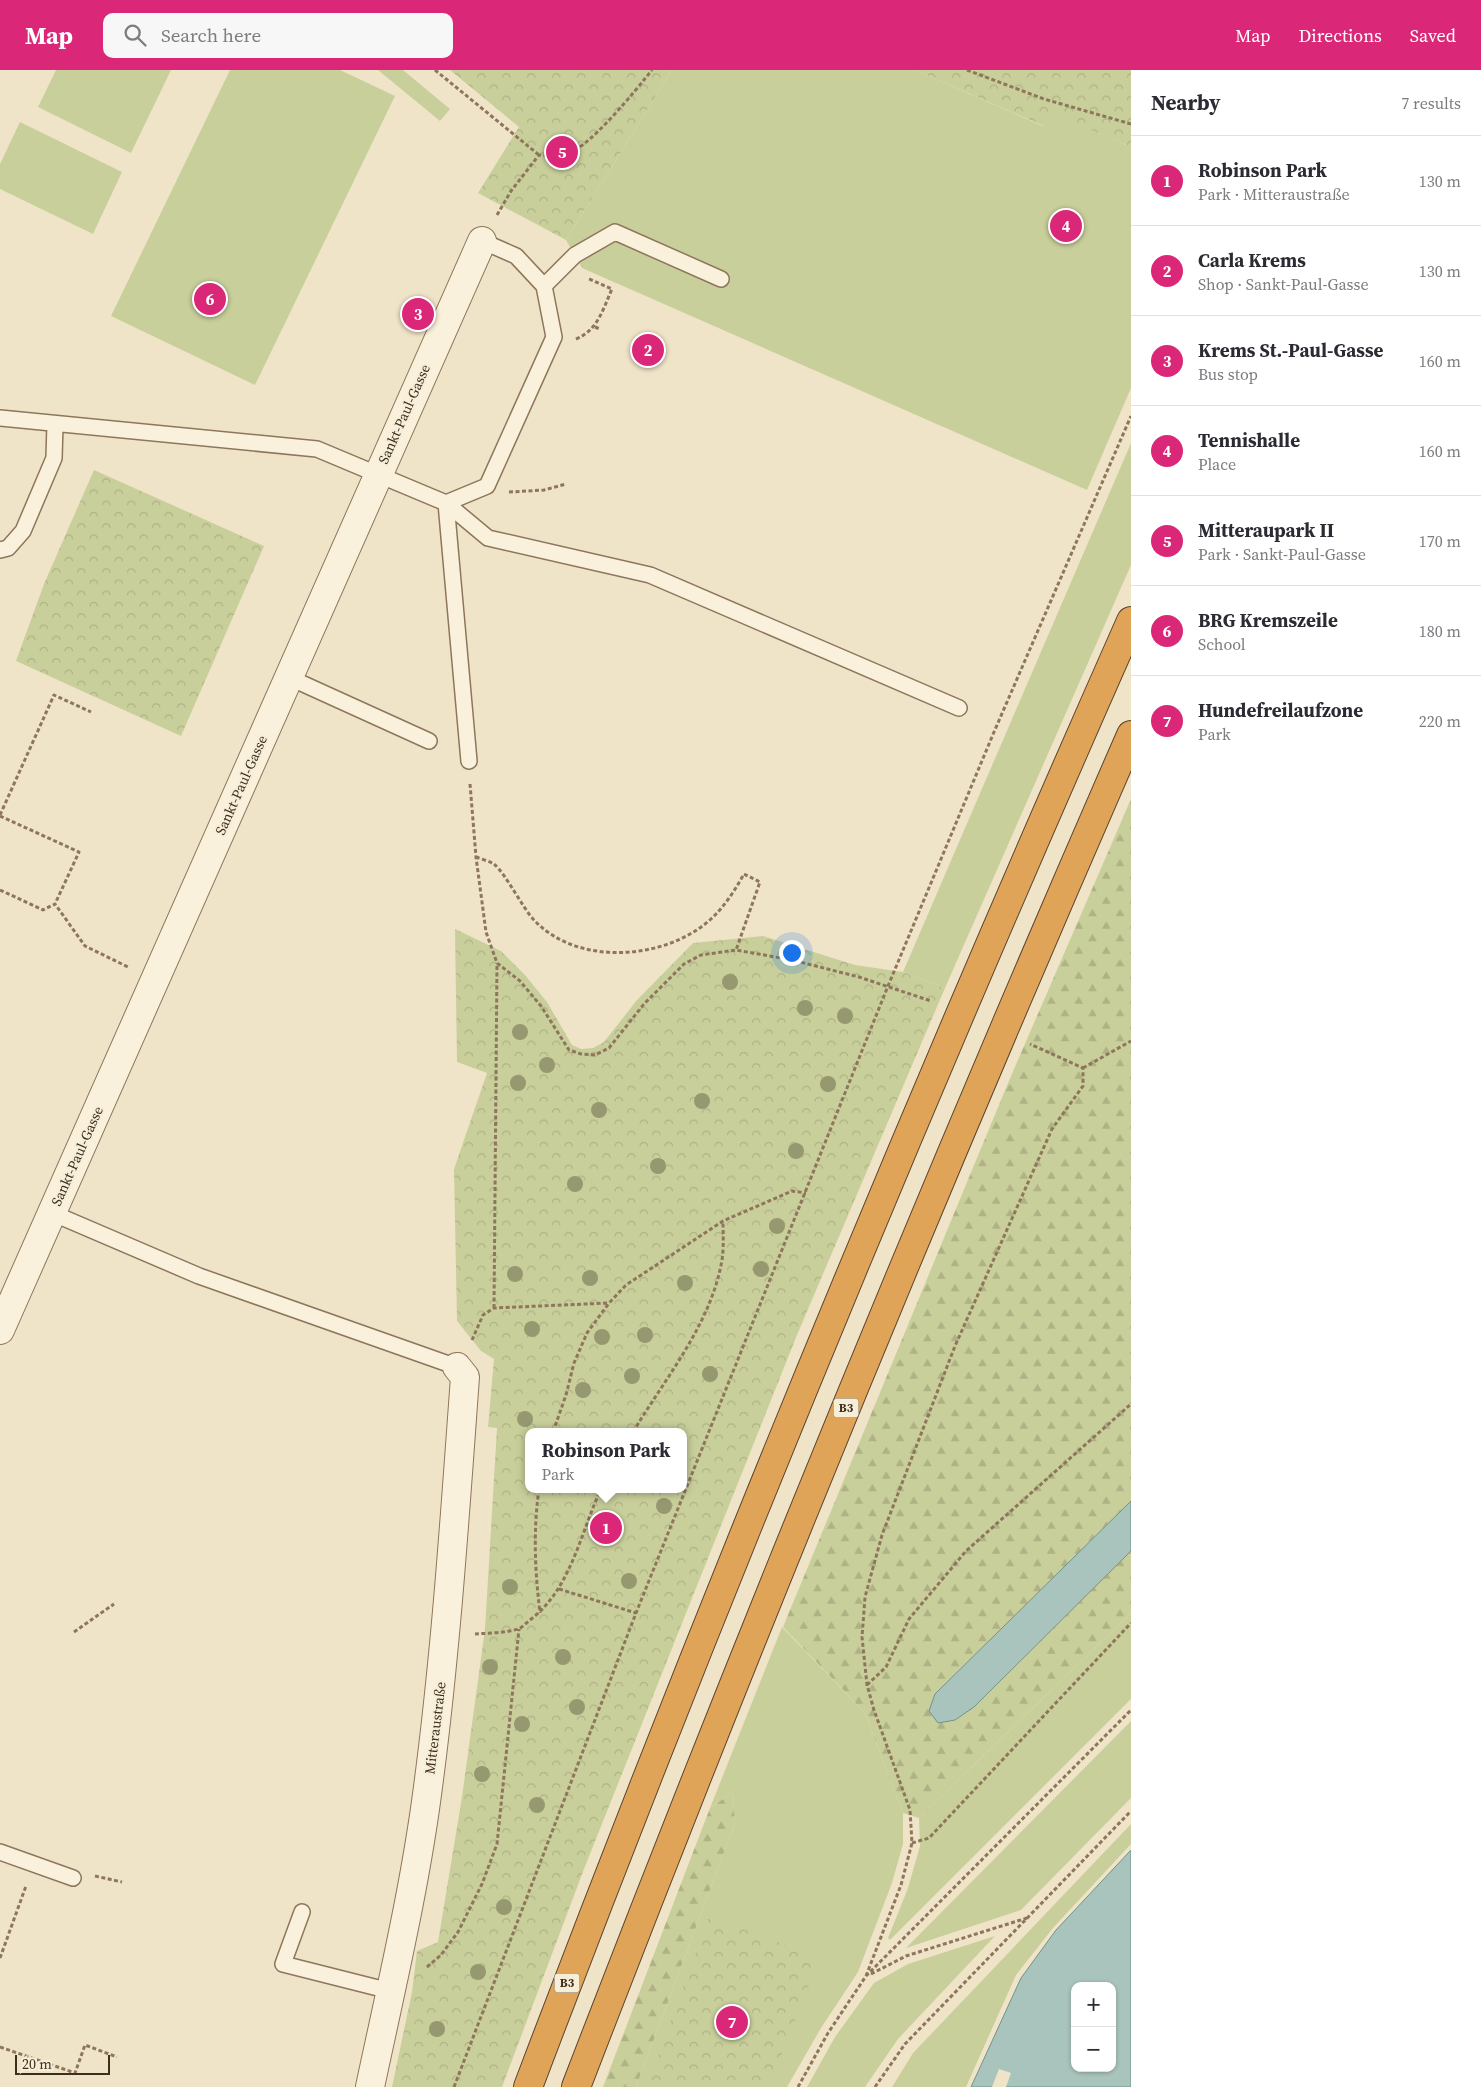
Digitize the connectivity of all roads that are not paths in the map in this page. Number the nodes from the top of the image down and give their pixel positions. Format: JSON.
{"nodes":[{"id":1,"x":482,"y":241,"type":"joint"},
{"id":2,"x":721,"y":278,"type":"dead end"},
{"id":3,"x":544,"y":286,"type":"junction"},
{"id":4,"x":0,"y":418,"type":"edge"},
{"id":5,"x":55,"y":424,"type":"junction"},
{"id":6,"x":377,"y":474,"type":"junction"},
{"id":7,"x":446,"y":503,"type":"junction"},
{"id":8,"x":0,"y":550,"type":"edge"},
{"id":9,"x":1131,"y":620,"type":"edge"},
{"id":10,"x":288,"y":677,"type":"junction"},
{"id":11,"x":959,"y":708,"type":"dead end"},
{"id":12,"x":1131,"y":735,"type":"edge"},
{"id":13,"x":428,"y":741,"type":"dead end"},
{"id":14,"x":469,"y":761,"type":"road end"},
{"id":15,"x":52,"y":1213,"type":"junction"},
{"id":16,"x":0,"y":1330,"type":"edge"},
{"id":17,"x":456,"y":1367,"type":"joint"},
{"id":18,"x":0,"y":1852,"type":"edge"},
{"id":19,"x":73,"y":1878,"type":"dead end"},
{"id":20,"x":302,"y":1912,"type":"dead end"},
{"id":21,"x":390,"y":1991,"type":"junction"},
{"id":22,"x":370,"y":2087,"type":"edge"},
{"id":23,"x":528,"y":2087,"type":"edge"},
{"id":24,"x":576,"y":2087,"type":"edge"}],
"edges":[{"from":1,"to":3,"type":"lane"},
{"from":1,"to":6,"type":"street","name":"Sankt-Paul-Gasse"},
{"from":2,"to":3,"type":"lane"},
{"from":3,"to":7,"type":"lane"},
{"from":4,"to":5,"type":"lane"},
{"from":5,"to":6,"type":"lane"},
{"from":5,"to":8,"type":"lane"},
{"from":6,"to":7,"type":"lane"},
{"from":6,"to":10,"type":"street","name":"Sankt-Paul-Gasse"},
{"from":7,"to":11,"type":"lane"},
{"from":7,"to":14,"type":"lane"},
{"from":9,"to":23,"type":"highway","number":"B3"},
{"from":10,"to":13,"type":"lane"},
{"from":10,"to":15,"type":"street","name":"Sankt-Paul-Gasse"},
{"from":12,"to":24,"type":"highway","number":"B3"},
{"from":15,"to":16,"type":"street","name":"Sankt-Paul-Gasse"},
{"from":15,"to":17,"type":"lane"},
{"from":17,"to":21,"type":"street","name":"Mitteraustraße"},
{"from":18,"to":19,"type":"lane"},
{"from":20,"to":21,"type":"lane"},
{"from":21,"to":22,"type":"street","name":"Mitteraustraße"}]}
